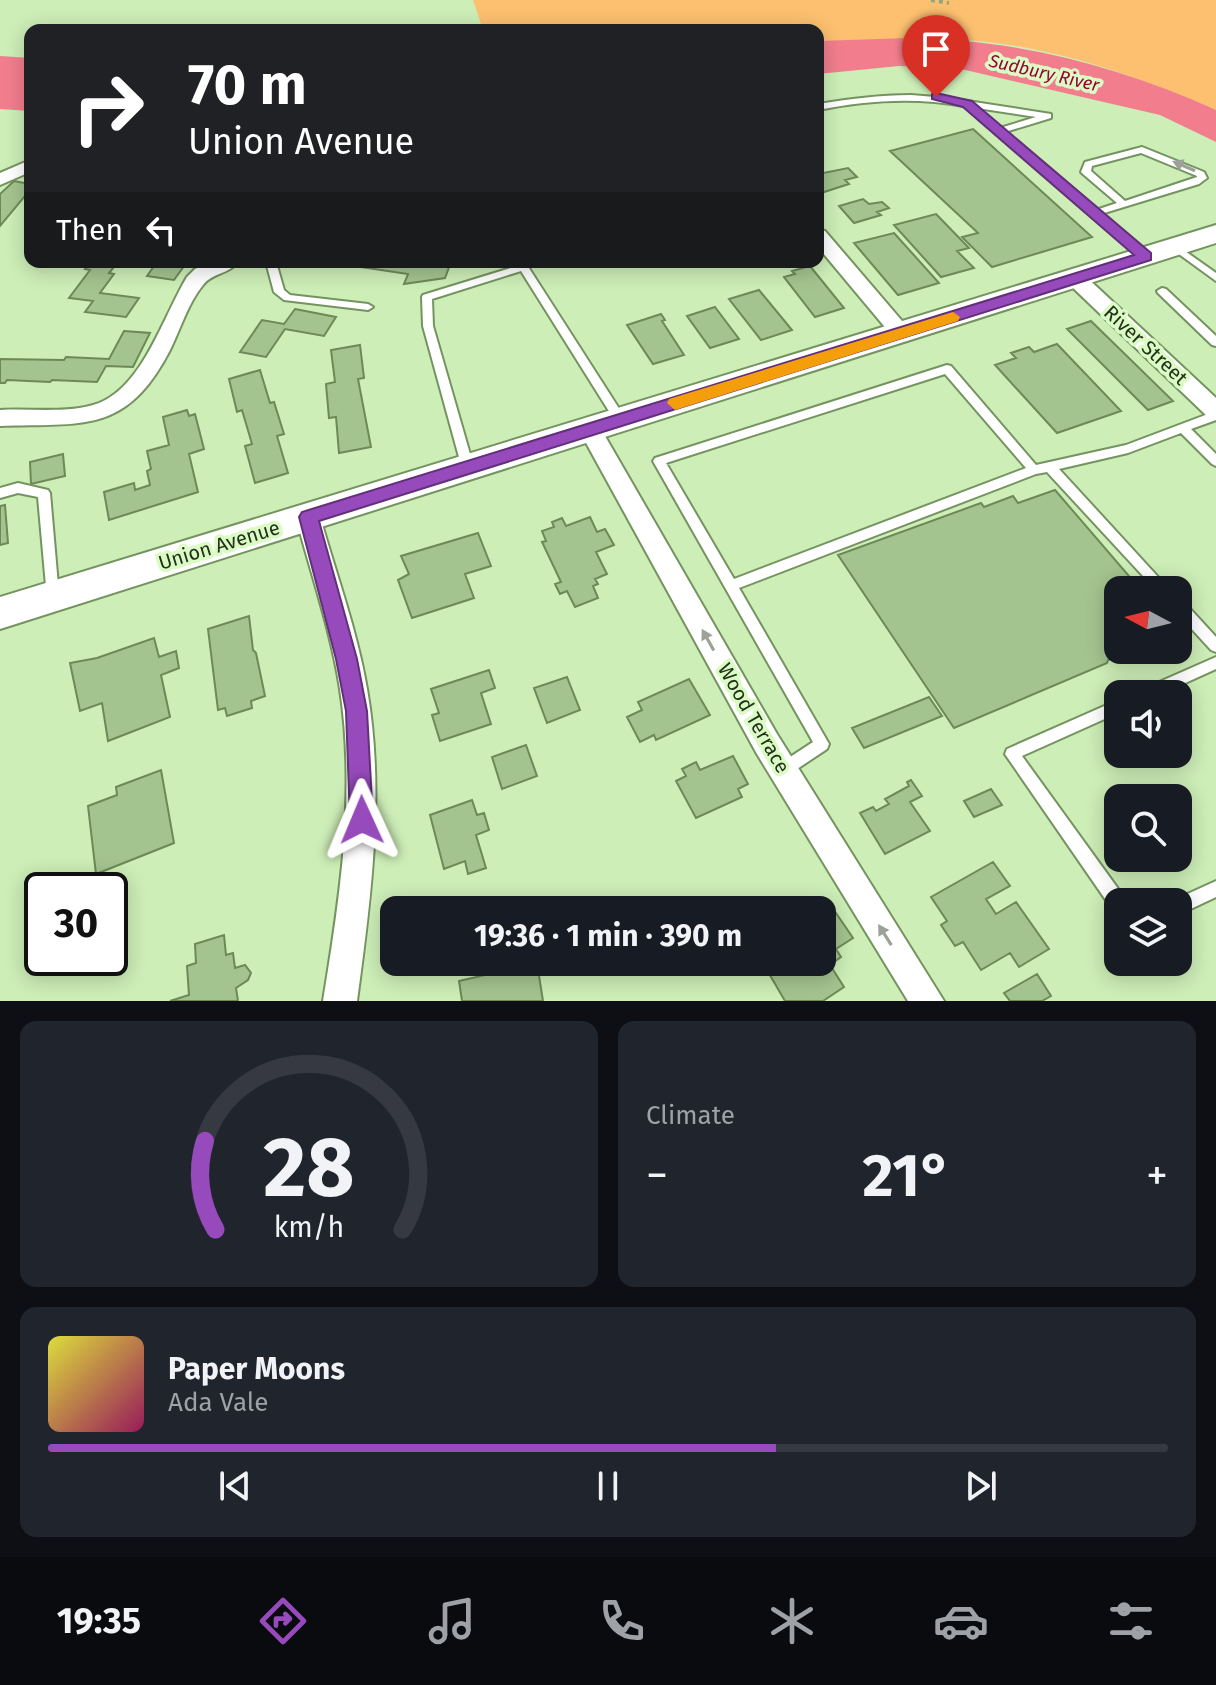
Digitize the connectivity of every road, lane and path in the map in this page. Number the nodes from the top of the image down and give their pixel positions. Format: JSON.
{"nodes":[{"id":1,"x":931,"y":0,"type":"edge"},
{"id":2,"x":949,"y":3,"type":"dead end"},
{"id":3,"x":967,"y":104,"type":"junction"},
{"id":4,"x":824,"y":106,"type":"edge"},
{"id":5,"x":999,"y":131,"type":"junction"},
{"id":6,"x":24,"y":168,"type":"edge"},
{"id":7,"x":0,"y":180,"type":"edge"},
{"id":8,"x":1123,"y":204,"type":"junction"},
{"id":9,"x":1095,"y":213,"type":"junction"},
{"id":10,"x":1216,"y":234,"type":"edge"},
{"id":11,"x":824,"y":242,"type":"edge"},
{"id":12,"x":1160,"y":252,"type":"junction"},
{"id":13,"x":215,"y":268,"type":"edge"},
{"id":14,"x":273,"y":268,"type":"edge"},
{"id":15,"x":513,"y":268,"type":"edge"},
{"id":16,"x":524,"y":268,"type":"edge"},
{"id":17,"x":1216,"y":278,"type":"edge"},
{"id":18,"x":1076,"y":279,"type":"junction"},
{"id":19,"x":1162,"y":291,"type":"dead end"},
{"id":20,"x":368,"y":307,"type":"dead end"},
{"id":21,"x":901,"y":333,"type":"junction"},
{"id":22,"x":1216,"y":342,"type":"edge"},
{"id":23,"x":1216,"y":413,"type":"edge"},
{"id":24,"x":0,"y":418,"type":"edge"},
{"id":25,"x":621,"y":421,"type":"junction"},
{"id":26,"x":1183,"y":428,"type":"junction"},
{"id":27,"x":590,"y":430,"type":"junction"},
{"id":28,"x":1216,"y":461,"type":"edge"},
{"id":29,"x":1050,"y":467,"type":"junction"},
{"id":30,"x":468,"y":468,"type":"junction"},
{"id":31,"x":1034,"y":470,"type":"junction"},
{"id":32,"x":0,"y":493,"type":"edge"},
{"id":33,"x":308,"y":517,"type":"junction"},
{"id":34,"x":1151,"y":576,"type":"edge"},
{"id":35,"x":731,"y":586,"type":"junction"},
{"id":36,"x":53,"y":597,"type":"junction"},
{"id":37,"x":0,"y":613,"type":"edge"},
{"id":38,"x":1192,"y":620,"type":"edge"},
{"id":39,"x":1216,"y":646,"type":"edge"},
{"id":40,"x":1216,"y":663,"type":"edge"},
{"id":41,"x":1178,"y":680,"type":"edge"},
{"id":42,"x":1104,"y":712,"type":"edge"},
{"id":43,"x":783,"y":770,"type":"junction"},
{"id":44,"x":1107,"y":888,"type":"edge"},
{"id":45,"x":1216,"y":889,"type":"edge"},
{"id":46,"x":1192,"y":900,"type":"edge"},
{"id":47,"x":340,"y":1001,"type":"edge"},
{"id":48,"x":927,"y":1001,"type":"edge"}],
"edges":[{"from":1,"to":2,"type":"path"},
{"from":3,"to":4,"type":"lane"},
{"from":3,"to":5,"type":"lane"},
{"from":3,"to":5,"type":"lane"},
{"from":5,"to":9,"type":"lane"},
{"from":6,"to":7,"type":"street"},
{"from":8,"to":8,"type":"lane","one_way":true},
{"from":8,"to":9,"type":"lane"},
{"from":9,"to":12,"type":"lane"},
{"from":10,"to":12,"type":"main road","name":"Union Avenue"},
{"from":11,"to":21,"type":"street"},
{"from":12,"to":17,"type":"lane"},
{"from":12,"to":18,"type":"main road","name":"Union Avenue"},
{"from":13,"to":24,"type":"street"},
{"from":14,"to":20,"type":"lane"},
{"from":15,"to":30,"type":"lane"},
{"from":16,"to":25,"type":"lane"},
{"from":18,"to":21,"type":"main road","name":"Union Avenue"},
{"from":18,"to":23,"type":"street","name":"River Street"},
{"from":19,"to":22,"type":"lane"},
{"from":21,"to":25,"type":"main road","name":"Union Avenue"},
{"from":23,"to":26,"type":"lane"},
{"from":25,"to":27,"type":"main road","name":"Union Avenue"},
{"from":26,"to":28,"type":"lane"},
{"from":26,"to":29,"type":"lane"},
{"from":27,"to":30,"type":"main road","name":"Union Avenue"},
{"from":43,"to":27,"type":"street","name":"Wood Terrace","one_way":true},
{"from":29,"to":31,"type":"lane"},
{"from":29,"to":34,"type":"lane"},
{"from":30,"to":33,"type":"main road","name":"Union Avenue"},
{"from":31,"to":35,"type":"lane"},
{"from":31,"to":35,"type":"lane"},
{"from":32,"to":36,"type":"lane"},
{"from":33,"to":36,"type":"main road","name":"Union Avenue"},
{"from":33,"to":47,"type":"street"},
{"from":35,"to":43,"type":"lane"},
{"from":36,"to":37,"type":"main road","name":"Union Avenue"},
{"from":38,"to":39,"type":"lane"},
{"from":40,"to":41,"type":"lane"},
{"from":42,"to":44,"type":"lane"},
{"from":48,"to":43,"type":"street","name":"Wood Terrace","one_way":true},
{"from":45,"to":46,"type":"lane"}]}
